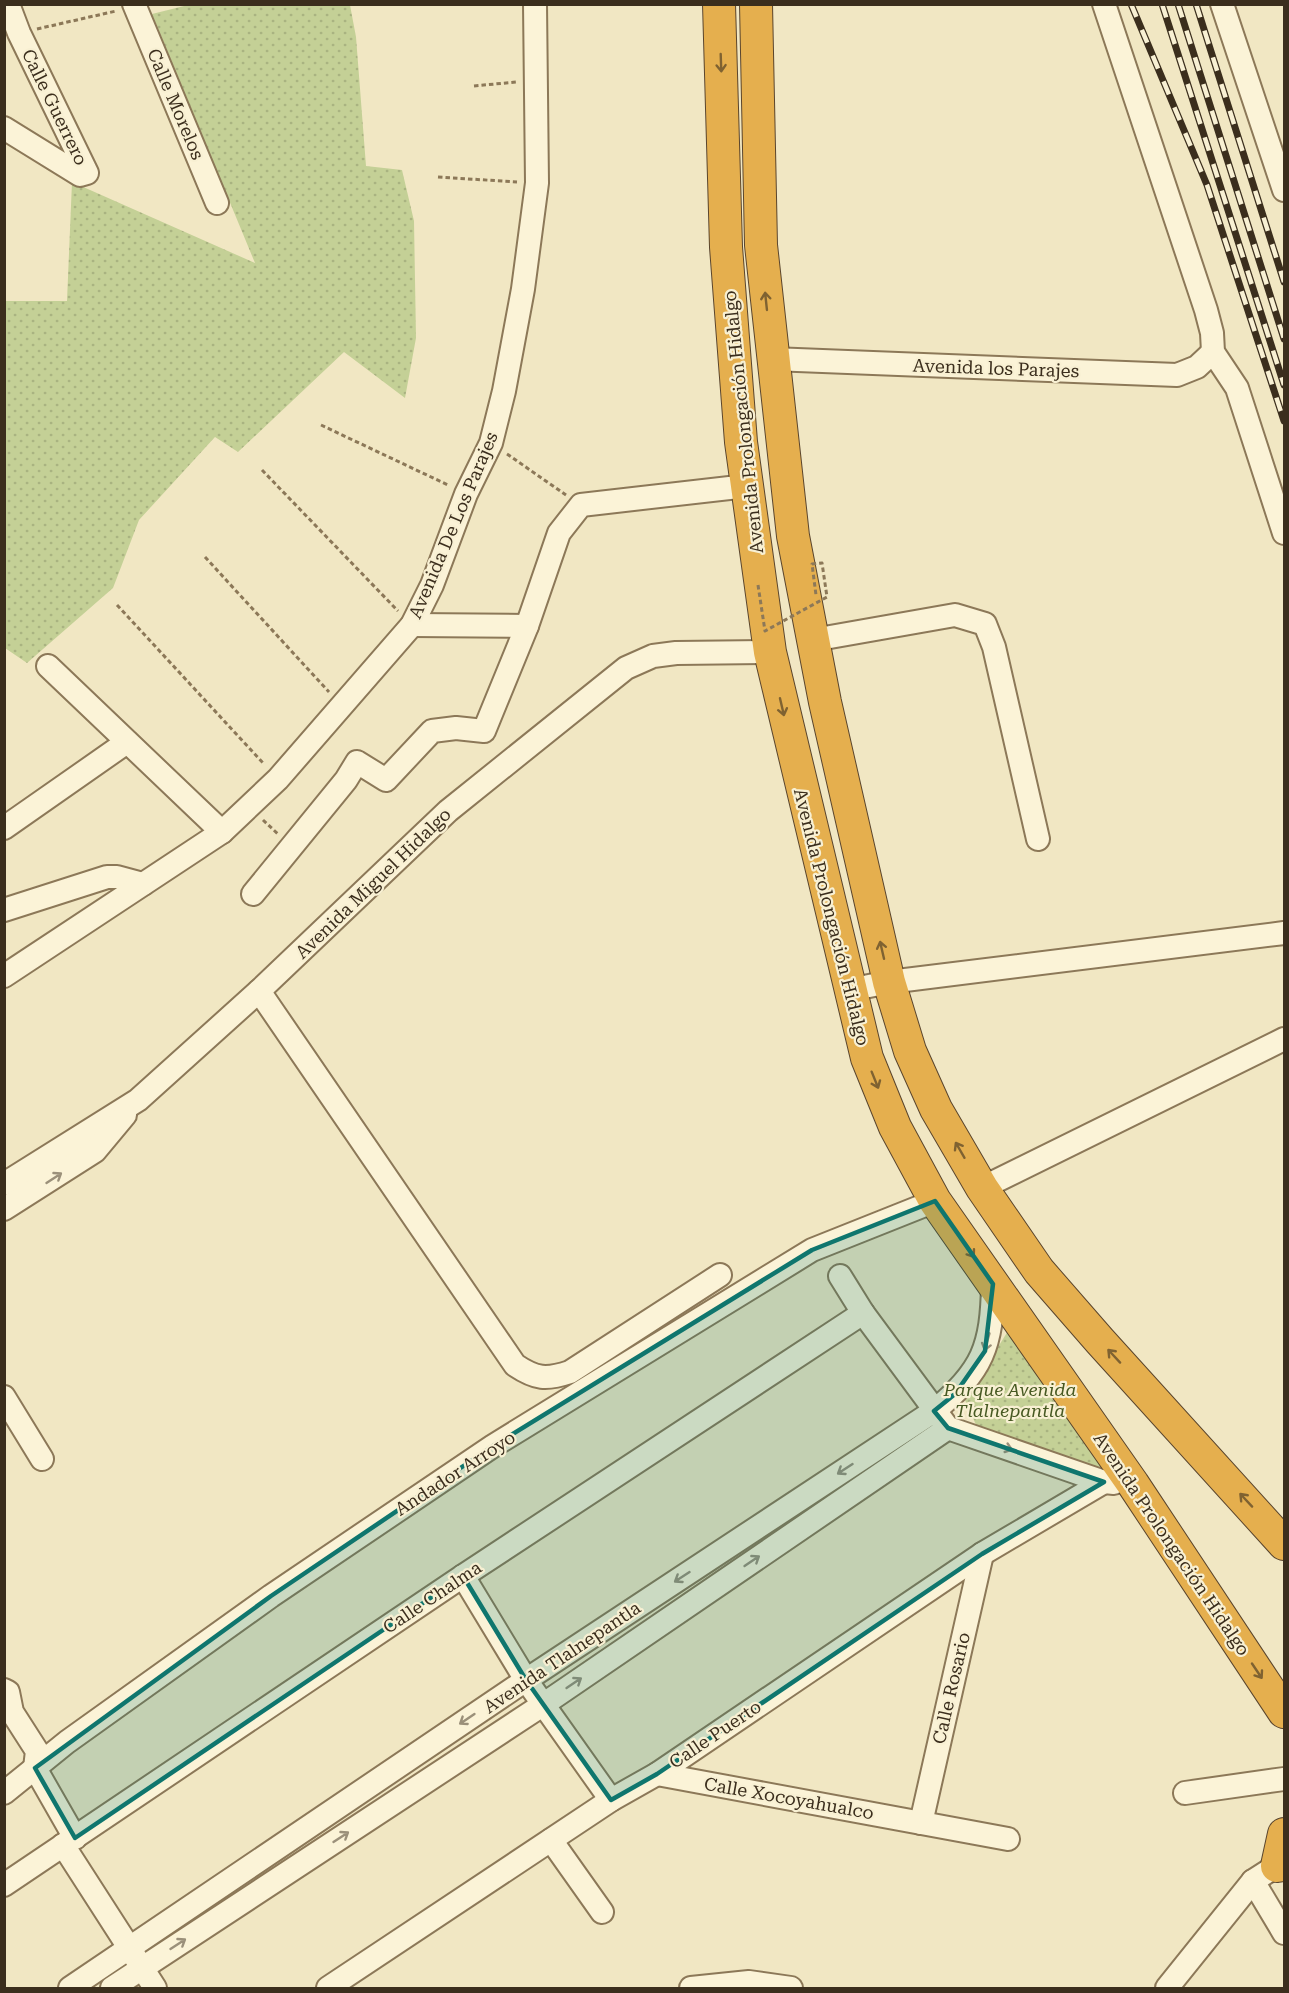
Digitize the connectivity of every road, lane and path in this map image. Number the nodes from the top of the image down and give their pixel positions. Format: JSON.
{"nodes":[{"id":1,"x":8,"y":4,"type":"edge"},
{"id":2,"x":535,"y":4,"type":"edge"},
{"id":3,"x":719,"y":4,"type":"edge"},
{"id":4,"x":756,"y":4,"type":"edge"},
{"id":5,"x":1104,"y":4,"type":"edge"},
{"id":6,"x":1222,"y":4,"type":"edge"},
{"id":7,"x":134,"y":5,"type":"edge"},
{"id":8,"x":19,"y":33,"type":"junction"},
{"id":9,"x":536,"y":80,"type":"junction"},
{"id":10,"x":474,"y":86,"type":"dead end"},
{"id":11,"x":4,"y":128,"type":"edge"},
{"id":12,"x":438,"y":177,"type":"dead end"},
{"id":13,"x":537,"y":183,"type":"junction"},
{"id":14,"x":1284,"y":190,"type":"edge"},
{"id":15,"x":217,"y":203,"type":"dead end"},
{"id":16,"x":760,"y":245,"type":"junction"},
{"id":17,"x":726,"y":246,"type":"junction"},
{"id":18,"x":1213,"y":351,"type":"junction"},
{"id":19,"x":772,"y":359,"type":"junction"},
{"id":20,"x":321,"y":424,"type":"dead end"},
{"id":21,"x":491,"y":443,"type":"junction"},
{"id":22,"x":262,"y":470,"type":"dead end"},
{"id":23,"x":747,"y":486,"type":"junction"},
{"id":24,"x":466,"y":494,"type":"junction"},
{"id":25,"x":581,"y":505,"type":"junction"},
{"id":26,"x":1284,"y":533,"type":"edge"},
{"id":27,"x":793,"y":536,"type":"junction"},
{"id":28,"x":205,"y":557,"type":"dead end"},
{"id":29,"x":758,"y":585,"type":"dead end"},
{"id":30,"x":816,"y":595,"type":"dead end"},
{"id":31,"x":117,"y":605,"type":"dead end"},
{"id":32,"x":412,"y":625,"type":"junction"},
{"id":33,"x":527,"y":626,"type":"junction"},
{"id":34,"x":813,"y":640,"type":"junction"},
{"id":35,"x":770,"y":652,"type":"junction"},
{"id":36,"x":48,"y":666,"type":"dead end"},
{"id":37,"x":825,"y":702,"type":"junction"},
{"id":38,"x":343,"y":707,"type":"junction"},
{"id":39,"x":127,"y":742,"type":"junction"},
{"id":40,"x":278,"y":779,"type":"junction"},
{"id":41,"x":249,"y":807,"type":"junction"},
{"id":42,"x":4,"y":828,"type":"edge"},
{"id":43,"x":222,"y":832,"type":"junction"},
{"id":44,"x":1038,"y":839,"type":"dead end"},
{"id":45,"x":292,"y":847,"type":"junction"},
{"id":46,"x":143,"y":884,"type":"junction"},
{"id":47,"x":253,"y":894,"type":"dead end"},
{"id":48,"x":4,"y":910,"type":"edge"},
{"id":49,"x":1284,"y":933,"type":"edge"},
{"id":50,"x":4,"y":976,"type":"edge"},
{"id":51,"x":889,"y":982,"type":"junction"},
{"id":52,"x":849,"y":990,"type":"junction"},
{"id":53,"x":260,"y":991,"type":"junction"},
{"id":54,"x":1284,"y":1039,"type":"edge"},
{"id":55,"x":138,"y":1100,"type":"junction"},
{"id":56,"x":4,"y":1184,"type":"edge"},
{"id":57,"x":982,"y":1188,"type":"junction"},
{"id":58,"x":935,"y":1201,"type":"junction"},
{"id":59,"x":4,"y":1209,"type":"edge"},
{"id":60,"x":720,"y":1275,"type":"dead end"},
{"id":61,"x":840,"y":1276,"type":"dead end"},
{"id":62,"x":993,"y":1284,"type":"junction"},
{"id":63,"x":863,"y":1313,"type":"junction"},
{"id":64,"x":4,"y":1397,"type":"edge"},
{"id":65,"x":941,"y":1419,"type":"junction"},
{"id":66,"x":42,"y":1459,"type":"dead end"},
{"id":67,"x":1119,"y":1483,"type":"junction"},
{"id":68,"x":1281,"y":1533,"type":"edge"},
{"id":69,"x":982,"y":1554,"type":"junction"},
{"id":70,"x":463,"y":1576,"type":"junction"},
{"id":71,"x":526,"y":1680,"type":"junction"},
{"id":72,"x":4,"y":1690,"type":"edge"},
{"id":73,"x":544,"y":1704,"type":"junction"},
{"id":74,"x":1284,"y":1712,"type":"edge"},
{"id":75,"x":35,"y":1768,"type":"junction"},
{"id":76,"x":657,"y":1774,"type":"junction"},
{"id":77,"x":1284,"y":1779,"type":"edge"},
{"id":78,"x":4,"y":1793,"type":"edge"},
{"id":79,"x":1185,"y":1793,"type":"dead end"},
{"id":80,"x":611,"y":1800,"type":"junction"},
{"id":81,"x":921,"y":1822,"type":"junction"},
{"id":82,"x":1284,"y":1834,"type":"edge"},
{"id":83,"x":1008,"y":1839,"type":"dead end"},
{"id":84,"x":551,"y":1840,"type":"junction"},
{"id":85,"x":69,"y":1841,"type":"junction"},
{"id":86,"x":1275,"y":1868,"type":"edge"},
{"id":87,"x":4,"y":1885,"type":"edge"},
{"id":88,"x":602,"y":1912,"type":"dead end"},
{"id":89,"x":1284,"y":1933,"type":"edge"},
{"id":90,"x":136,"y":1959,"type":"junction"},
{"id":91,"x":355,"y":1979,"type":"edge"},
{"id":92,"x":1174,"y":1985,"type":"edge"},
{"id":93,"x":70,"y":1989,"type":"edge"},
{"id":94,"x":112,"y":1989,"type":"edge"},
{"id":95,"x":155,"y":1989,"type":"edge"},
{"id":96,"x":328,"y":1989,"type":"edge"},
{"id":97,"x":692,"y":1989,"type":"edge"},
{"id":98,"x":791,"y":1989,"type":"edge"}],
"edges":[{"from":1,"to":8,"type":"street","name":"Calle Guerrero"},
{"from":2,"to":9,"type":"street","name":"Avenida De Los Parajes"},
{"from":3,"to":17,"type":"highway","name":"Avenida Prolongación Hidalgo","one_way":true},
{"from":4,"to":16,"type":"highway","name":"Avenida Prolongación Hidalgo"},
{"from":5,"to":18,"type":"street"},
{"from":6,"to":14,"type":"street"},
{"from":7,"to":8,"type":"path"},
{"from":7,"to":15,"type":"street","name":"Calle Morelos"},
{"from":8,"to":11,"type":"street","name":"Calle Guerrero"},
{"from":9,"to":10,"type":"path"},
{"from":9,"to":13,"type":"street","name":"Avenida De Los Parajes"},
{"from":12,"to":13,"type":"path"},
{"from":13,"to":21,"type":"street","name":"Avenida De Los Parajes"},
{"from":16,"to":17,"type":"highway"},
{"from":19,"to":16,"type":"highway","name":"Avenida Prolongación Hidalgo","one_way":true},
{"from":17,"to":23,"type":"highway","name":"Avenida Prolongación Hidalgo"},
{"from":18,"to":19,"type":"street","name":"Avenida los Parajes"},
{"from":18,"to":26,"type":"street"},
{"from":19,"to":27,"type":"highway","name":"Avenida Prolongación Hidalgo"},
{"from":20,"to":24,"type":"path"},
{"from":21,"to":24,"type":"street","name":"Avenida De Los Parajes"},
{"from":21,"to":25,"type":"path"},
{"from":22,"to":32,"type":"path"},
{"from":23,"to":25,"type":"street"},
{"from":23,"to":35,"type":"highway","name":"Avenida Prolongación Hidalgo"},
{"from":24,"to":32,"type":"street","name":"Avenida De Los Parajes"},
{"from":25,"to":33,"type":"street"},
{"from":27,"to":34,"type":"highway","name":"Avenida Prolongación Hidalgo"},
{"from":27,"to":35,"type":"highway"},
{"from":28,"to":38,"type":"path"},
{"from":29,"to":30,"type":"path","bridge":true},
{"from":31,"to":40,"type":"path"},
{"from":32,"to":33,"type":"street"},
{"from":32,"to":38,"type":"street","name":"Avenida De Los Parajes"},
{"from":33,"to":45,"type":"street"},
{"from":34,"to":37,"type":"highway","name":"Avenida Prolongación Hidalgo"},
{"from":34,"to":44,"type":"street"},
{"from":35,"to":37,"type":"highway"},
{"from":35,"to":52,"type":"highway","name":"Avenida Prolongación Hidalgo","one_way":true},
{"from":35,"to":53,"type":"street","name":"Avenida Miguel Hidalgo"},
{"from":36,"to":39,"type":"street"},
{"from":51,"to":37,"type":"highway","name":"Avenida Prolongación Hidalgo","one_way":true},
{"from":38,"to":40,"type":"street","name":"Avenida De Los Parajes"},
{"from":39,"to":42,"type":"street"},
{"from":39,"to":43,"type":"street"},
{"from":40,"to":41,"type":"street","name":"Avenida De Los Parajes"},
{"from":41,"to":43,"type":"street","name":"Avenida De Los Parajes"},
{"from":41,"to":45,"type":"path"},
{"from":43,"to":46,"type":"street","name":"Avenida De Los Parajes"},
{"from":45,"to":47,"type":"street"},
{"from":46,"to":48,"type":"street"},
{"from":46,"to":50,"type":"street","name":"Avenida De Los Parajes"},
{"from":49,"to":51,"type":"street"},
{"from":51,"to":52,"type":"street"},
{"from":57,"to":51,"type":"highway","name":"Avenida Prolongación Hidalgo","one_way":true},
{"from":52,"to":58,"type":"highway","name":"Avenida Prolongación Hidalgo","one_way":true},
{"from":53,"to":55,"type":"street","name":"Avenida Miguel Hidalgo"},
{"from":53,"to":60,"type":"street"},
{"from":54,"to":57,"type":"street"},
{"from":55,"to":56,"type":"street","name":"Avenida Miguel Hidalgo"},
{"from":59,"to":55,"type":"street","one_way":true},
{"from":68,"to":57,"type":"highway","name":"Avenida Prolongación Hidalgo","one_way":true},
{"from":58,"to":62,"type":"highway","name":"Avenida Prolongación Hidalgo","one_way":true},
{"from":58,"to":75,"type":"street","name":"Andador Arroyo"},
{"from":61,"to":63,"type":"street"},
{"from":62,"to":65,"type":"street","name":"Avenida Tlalnepantla","one_way":true},
{"from":62,"to":67,"type":"highway","name":"Avenida Prolongación Hidalgo"},
{"from":63,"to":65,"type":"street"},
{"from":63,"to":70,"type":"street","name":"Calle Chalma"},
{"from":64,"to":66,"type":"street"},
{"from":65,"to":67,"type":"street","one_way":true},
{"from":65,"to":71,"type":"street","name":"Avenida Tlalnepantla","one_way":true},
{"from":73,"to":65,"type":"street","name":"Avenida Tlalnepantla","one_way":true},
{"from":67,"to":69,"type":"street","name":"Calle Puerto"},
{"from":67,"to":74,"type":"highway","name":"Avenida Prolongación Hidalgo","one_way":true},
{"from":69,"to":76,"type":"street","name":"Calle Puerto"},
{"from":69,"to":81,"type":"street","name":"Calle Rosario"},
{"from":70,"to":71,"type":"street"},
{"from":70,"to":85,"type":"street","name":"Calle Chalma"},
{"from":71,"to":73,"type":"street"},
{"from":71,"to":90,"type":"street","name":"Avenida Tlalnepantla","one_way":true},
{"from":72,"to":75,"type":"street"},
{"from":73,"to":80,"type":"street"},
{"from":90,"to":73,"type":"street","name":"Avenida Tlalnepantla","one_way":true},
{"from":75,"to":78,"type":"street","name":"Andador Arroyo"},
{"from":75,"to":85,"type":"street"},
{"from":76,"to":80,"type":"street","name":"Calle Puerto"},
{"from":76,"to":81,"type":"street","name":"Calle Xocoyahualco"},
{"from":77,"to":79,"type":"street"},
{"from":80,"to":84,"type":"street","name":"Calle Puerto"},
{"from":81,"to":83,"type":"street","name":"Calle Xocoyahualco"},
{"from":82,"to":86,"type":"highway"},
{"from":84,"to":88,"type":"street"},
{"from":84,"to":91,"type":"street","name":"Calle Puerto"},
{"from":85,"to":87,"type":"street","name":"Calle Chalma"},
{"from":85,"to":90,"type":"street"},
{"from":86,"to":89,"type":"street"},
{"from":86,"to":92,"type":"street"},
{"from":90,"to":93,"type":"street","name":"Avenida Tlalnepantla"},
{"from":90,"to":94,"type":"street","name":"Avenida Tlalnepantla"},
{"from":90,"to":95,"type":"street"},
{"from":91,"to":96,"type":"street","name":"Calle Puerto"},
{"from":97,"to":98,"type":"street"}]}
